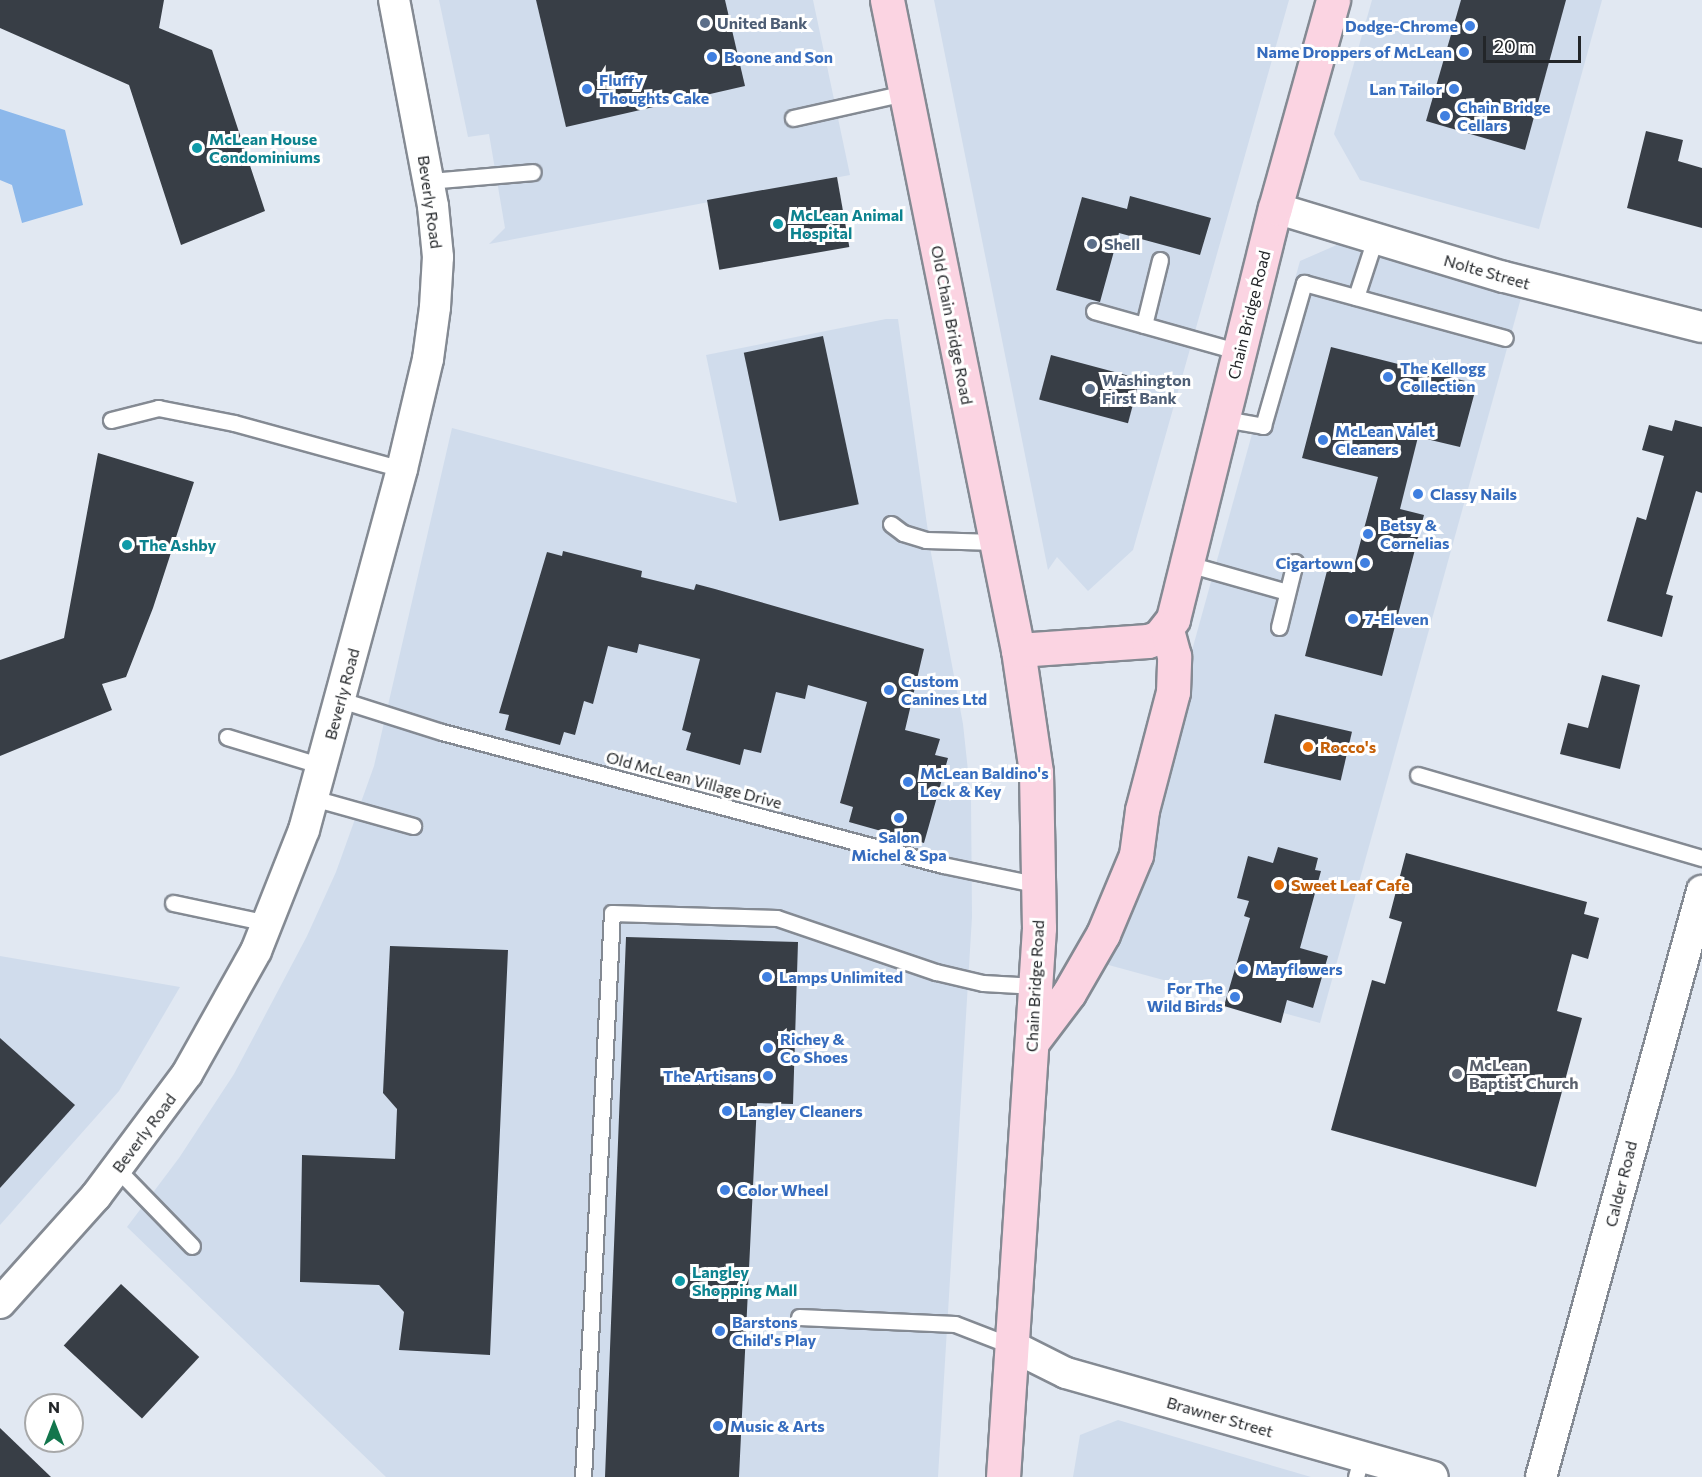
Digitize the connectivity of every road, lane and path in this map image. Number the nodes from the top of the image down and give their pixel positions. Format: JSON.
{"nodes":[{"id":1,"x":393,"y":0,"type":"edge"},
{"id":2,"x":887,"y":0,"type":"edge"},
{"id":3,"x":1333,"y":0,"type":"edge"},
{"id":4,"x":905,"y":93,"type":"junction"},
{"id":5,"x":793,"y":118,"type":"dead end"},
{"id":6,"x":533,"y":172,"type":"dead end"},
{"id":7,"x":429,"y":181,"type":"junction"},
{"id":8,"x":1275,"y":208,"type":"junction"},
{"id":9,"x":1375,"y":238,"type":"junction"},
{"id":10,"x":1160,"y":260,"type":"dead end"},
{"id":11,"x":1356,"y":297,"type":"junction"},
{"id":12,"x":1094,"y":311,"type":"dead end"},
{"id":13,"x":1144,"y":325,"type":"junction"},
{"id":14,"x":1702,"y":327,"type":"edge"},
{"id":15,"x":1505,"y":338,"type":"dead end"},
{"id":16,"x":1240,"y":352,"type":"junction"},
{"id":17,"x":1224,"y":419,"type":"junction"},
{"id":18,"x":111,"y":420,"type":"dead end"},
{"id":19,"x":402,"y":468,"type":"junction"},
{"id":20,"x":891,"y":524,"type":"dead end"},
{"id":21,"x":996,"y":542,"type":"junction"},
{"id":22,"x":1296,"y":562,"type":"dead end"},
{"id":23,"x":1188,"y":564,"type":"junction"},
{"id":24,"x":1287,"y":592,"type":"junction"},
{"id":25,"x":1279,"y":627,"type":"dead end"},
{"id":26,"x":1167,"y":629,"type":"junction"},
{"id":27,"x":1018,"y":650,"type":"junction"},
{"id":28,"x":341,"y":700,"type":"junction"},
{"id":29,"x":227,"y":737,"type":"dead end"},
{"id":30,"x":322,"y":766,"type":"junction"},
{"id":31,"x":1418,"y":775,"type":"dead end"},
{"id":32,"x":313,"y":798,"type":"junction"},
{"id":33,"x":412,"y":826,"type":"dead end"},
{"id":34,"x":1702,"y":858,"type":"edge"},
{"id":35,"x":1040,"y":885,"type":"junction"},
{"id":36,"x":1702,"y":891,"type":"edge"},
{"id":37,"x":173,"y":903,"type":"dead end"},
{"id":38,"x":268,"y":922,"type":"junction"},
{"id":39,"x":1036,"y":986,"type":"junction"},
{"id":40,"x":1032,"y":1042,"type":"junction"},
{"id":41,"x":118,"y":1170,"type":"junction"},
{"id":42,"x":192,"y":1246,"type":"dead end"},
{"id":43,"x":0,"y":1303,"type":"edge"},
{"id":44,"x":799,"y":1317,"type":"dead end"},
{"id":45,"x":1012,"y":1346,"type":"junction"},
{"id":46,"x":1358,"y":1468,"type":"edge"},
{"id":47,"x":583,"y":1477,"type":"edge"},
{"id":48,"x":1003,"y":1477,"type":"edge"},
{"id":49,"x":1433,"y":1477,"type":"edge"},
{"id":50,"x":1541,"y":1477,"type":"edge"}],
"edges":[{"from":1,"to":7,"type":"street","name":"Beverly Road"},
{"from":2,"to":4,"type":"main road","name":"Old Chain Bridge Road"},
{"from":3,"to":8,"type":"main road","name":"Chain Bridge Road"},
{"from":4,"to":5,"type":"lane"},
{"from":4,"to":21,"type":"main road","name":"Old Chain Bridge Road"},
{"from":6,"to":7,"type":"lane"},
{"from":7,"to":19,"type":"street","name":"Beverly Road"},
{"from":8,"to":9,"type":"street","name":"Nolte Street"},
{"from":8,"to":16,"type":"main road","name":"Chain Bridge Road"},
{"from":9,"to":11,"type":"lane"},
{"from":9,"to":14,"type":"street","name":"Nolte Street"},
{"from":10,"to":13,"type":"lane"},
{"from":11,"to":15,"type":"lane"},
{"from":11,"to":17,"type":"lane"},
{"from":12,"to":13,"type":"lane"},
{"from":13,"to":16,"type":"lane"},
{"from":16,"to":17,"type":"main road","name":"Chain Bridge Road"},
{"from":17,"to":23,"type":"main road","name":"Chain Bridge Road"},
{"from":18,"to":19,"type":"lane"},
{"from":19,"to":28,"type":"street","name":"Beverly Road"},
{"from":20,"to":21,"type":"lane"},
{"from":21,"to":27,"type":"main road","name":"Old Chain Bridge Road"},
{"from":22,"to":24,"type":"lane"},
{"from":23,"to":24,"type":"lane"},
{"from":23,"to":26,"type":"main road","name":"Chain Bridge Road"},
{"from":24,"to":25,"type":"lane"},
{"from":26,"to":27,"type":"main road"},
{"from":26,"to":40,"type":"main road"},
{"from":27,"to":35,"type":"main road","name":"Chain Bridge Road"},
{"from":28,"to":30,"type":"street","name":"Beverly Road"},
{"from":28,"to":35,"type":"lane","name":"Old McLean Village Drive"},
{"from":29,"to":30,"type":"lane"},
{"from":30,"to":32,"type":"street","name":"Beverly Road"},
{"from":31,"to":34,"type":"lane"},
{"from":32,"to":33,"type":"lane"},
{"from":32,"to":38,"type":"street","name":"Beverly Road"},
{"from":35,"to":39,"type":"main road","name":"Chain Bridge Road"},
{"from":36,"to":50,"type":"street","name":"Calder Road"},
{"from":37,"to":38,"type":"lane"},
{"from":38,"to":41,"type":"street","name":"Beverly Road"},
{"from":39,"to":40,"type":"main road","name":"Chain Bridge Road"},
{"from":39,"to":47,"type":"lane"},
{"from":40,"to":45,"type":"main road","name":"Chain Bridge Road"},
{"from":41,"to":42,"type":"lane"},
{"from":41,"to":43,"type":"street","name":"Beverly Road"},
{"from":44,"to":45,"type":"lane"},
{"from":45,"to":46,"type":"street","name":"Brawner Street"},
{"from":45,"to":48,"type":"main road","name":"Chain Bridge Road"},
{"from":46,"to":49,"type":"street","name":"Brawner Street"}]}
